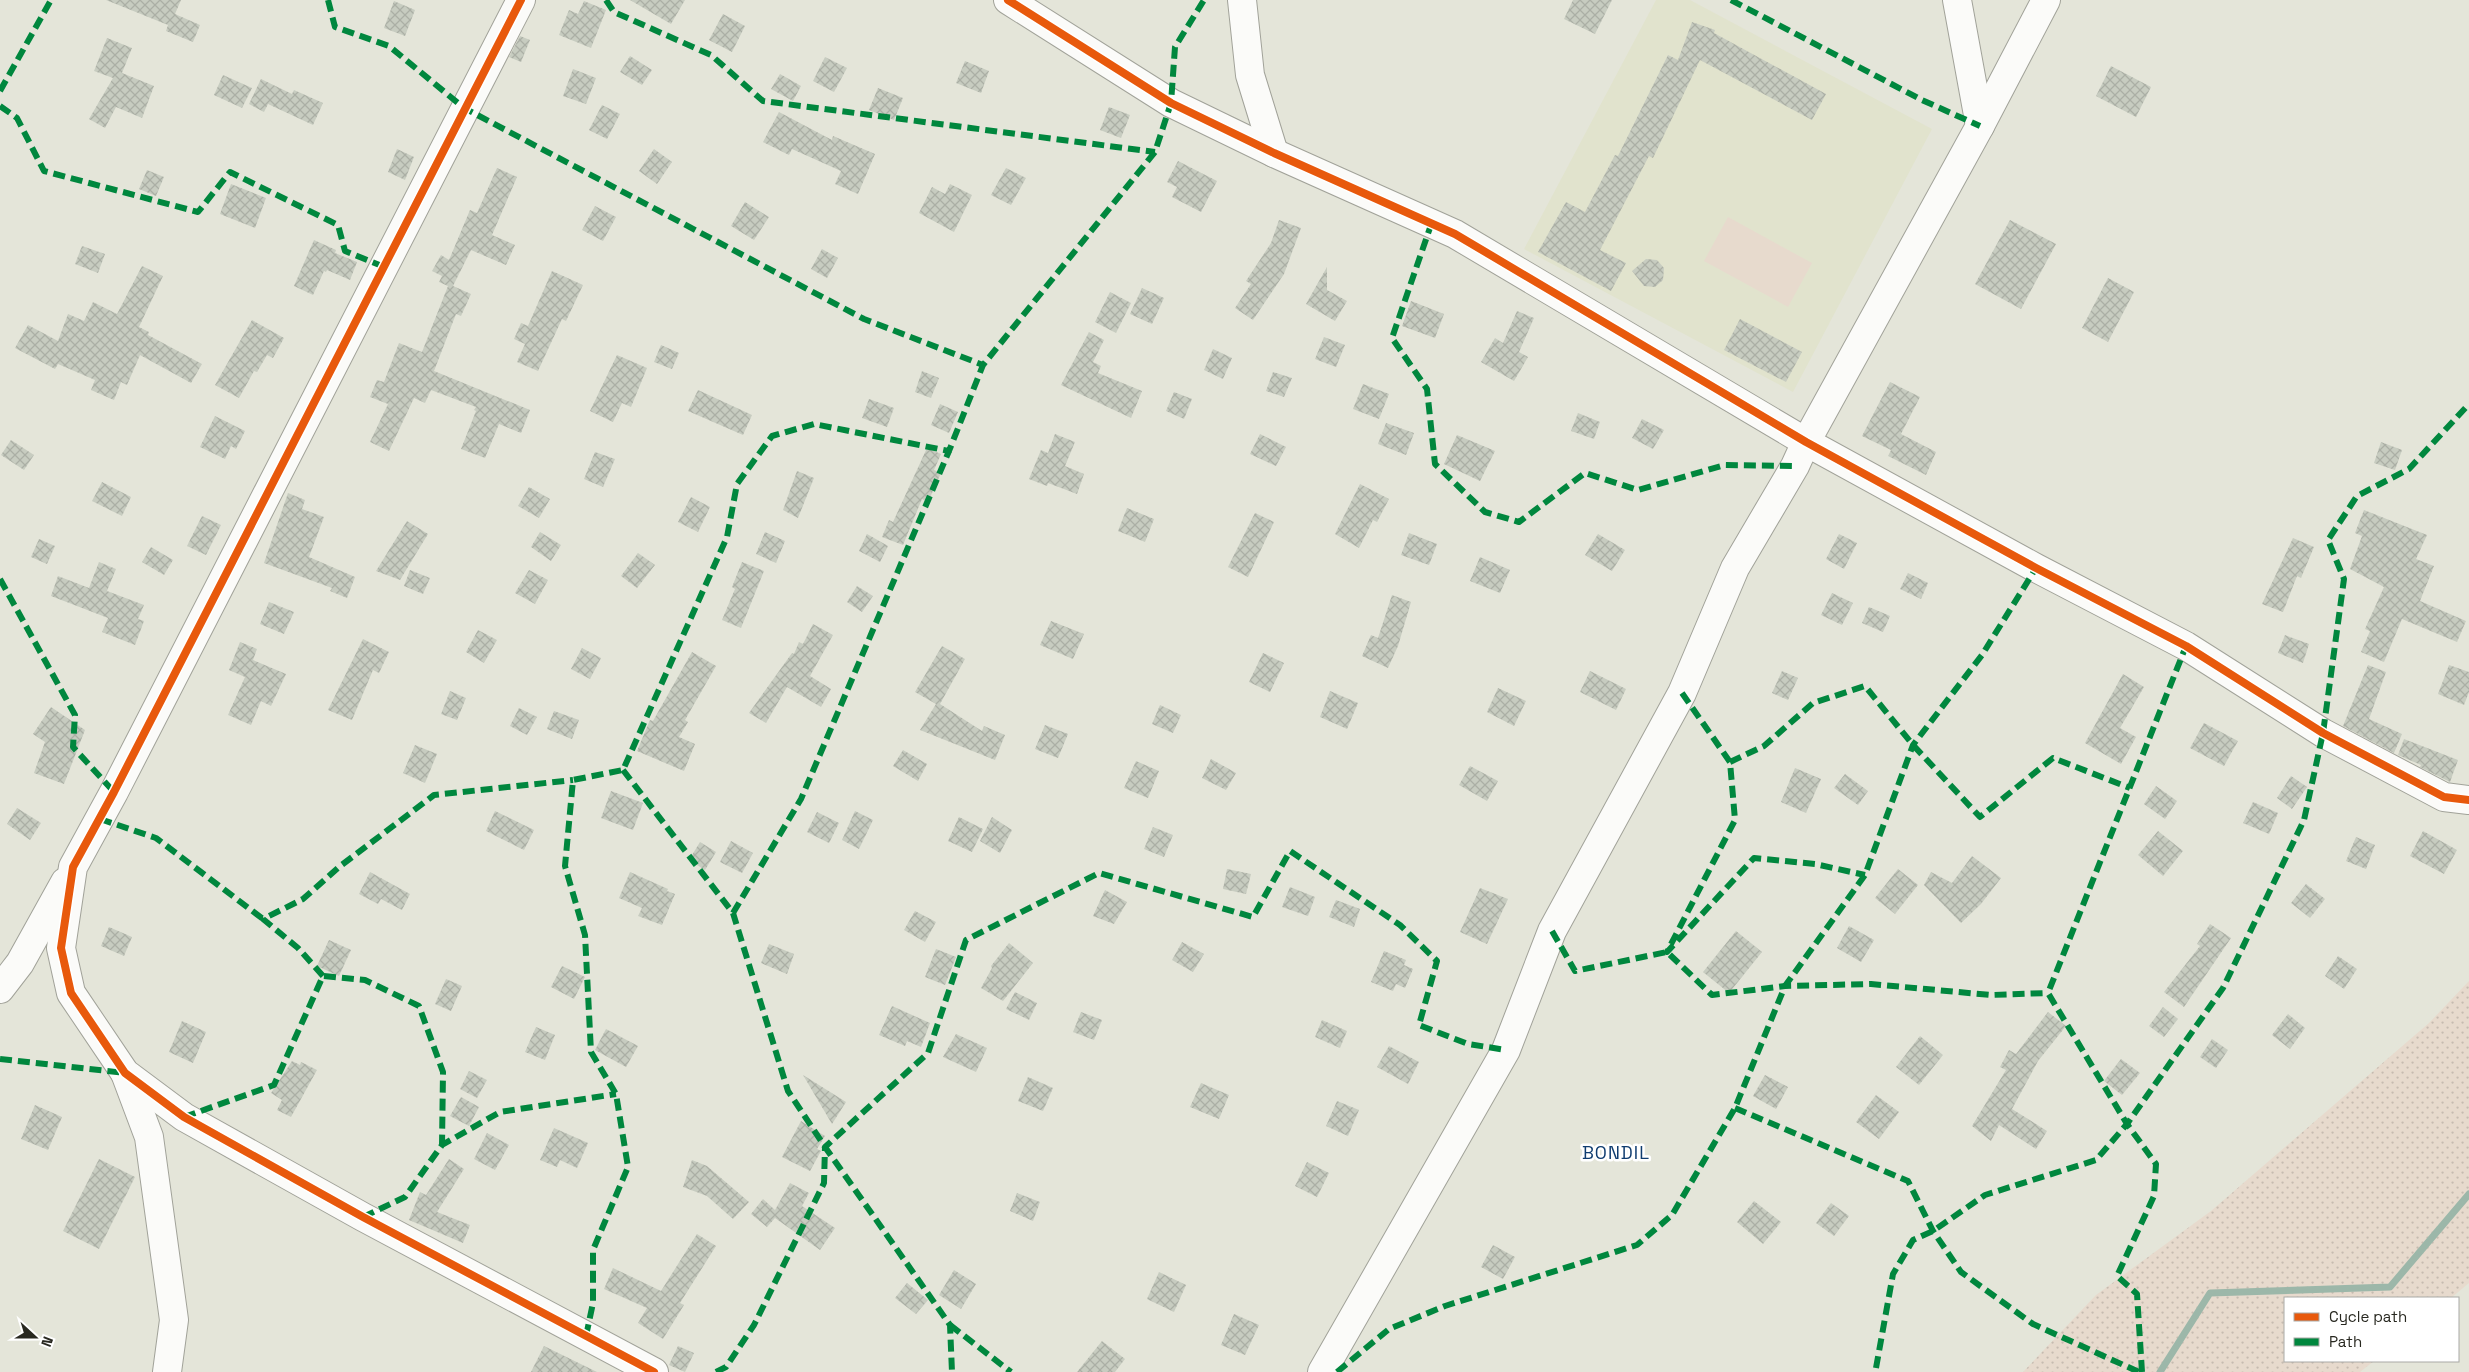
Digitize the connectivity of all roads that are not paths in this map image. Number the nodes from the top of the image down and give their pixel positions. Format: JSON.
{"nodes":[{"id":1,"x":521,"y":0,"type":"edge"},
{"id":2,"x":1008,"y":0,"type":"edge"},
{"id":3,"x":1242,"y":0,"type":"edge"},
{"id":4,"x":1958,"y":0,"type":"edge"},
{"id":5,"x":2046,"y":0,"type":"edge"},
{"id":6,"x":1980,"y":126,"type":"junction"},
{"id":7,"x":1274,"y":152,"type":"junction"},
{"id":8,"x":1806,"y":442,"type":"junction"},
{"id":9,"x":2469,"y":800,"type":"edge"},
{"id":10,"x":73,"y":867,"type":"junction"},
{"id":11,"x":0,"y":990,"type":"edge"},
{"id":12,"x":125,"y":1073,"type":"junction"},
{"id":13,"x":167,"y":1372,"type":"edge"},
{"id":14,"x":654,"y":1372,"type":"edge"},
{"id":15,"x":1322,"y":1372,"type":"edge"}],
"edges":[{"from":1,"to":10,"type":"street"},
{"from":2,"to":7,"type":"street"},
{"from":3,"to":7,"type":"street"},
{"from":4,"to":6,"type":"street"},
{"from":5,"to":6,"type":"street"},
{"from":6,"to":8,"type":"street"},
{"from":7,"to":8,"type":"street"},
{"from":8,"to":9,"type":"street"},
{"from":8,"to":15,"type":"street"},
{"from":10,"to":11,"type":"street"},
{"from":10,"to":12,"type":"street"},
{"from":12,"to":13,"type":"street"},
{"from":12,"to":14,"type":"street"}]}
